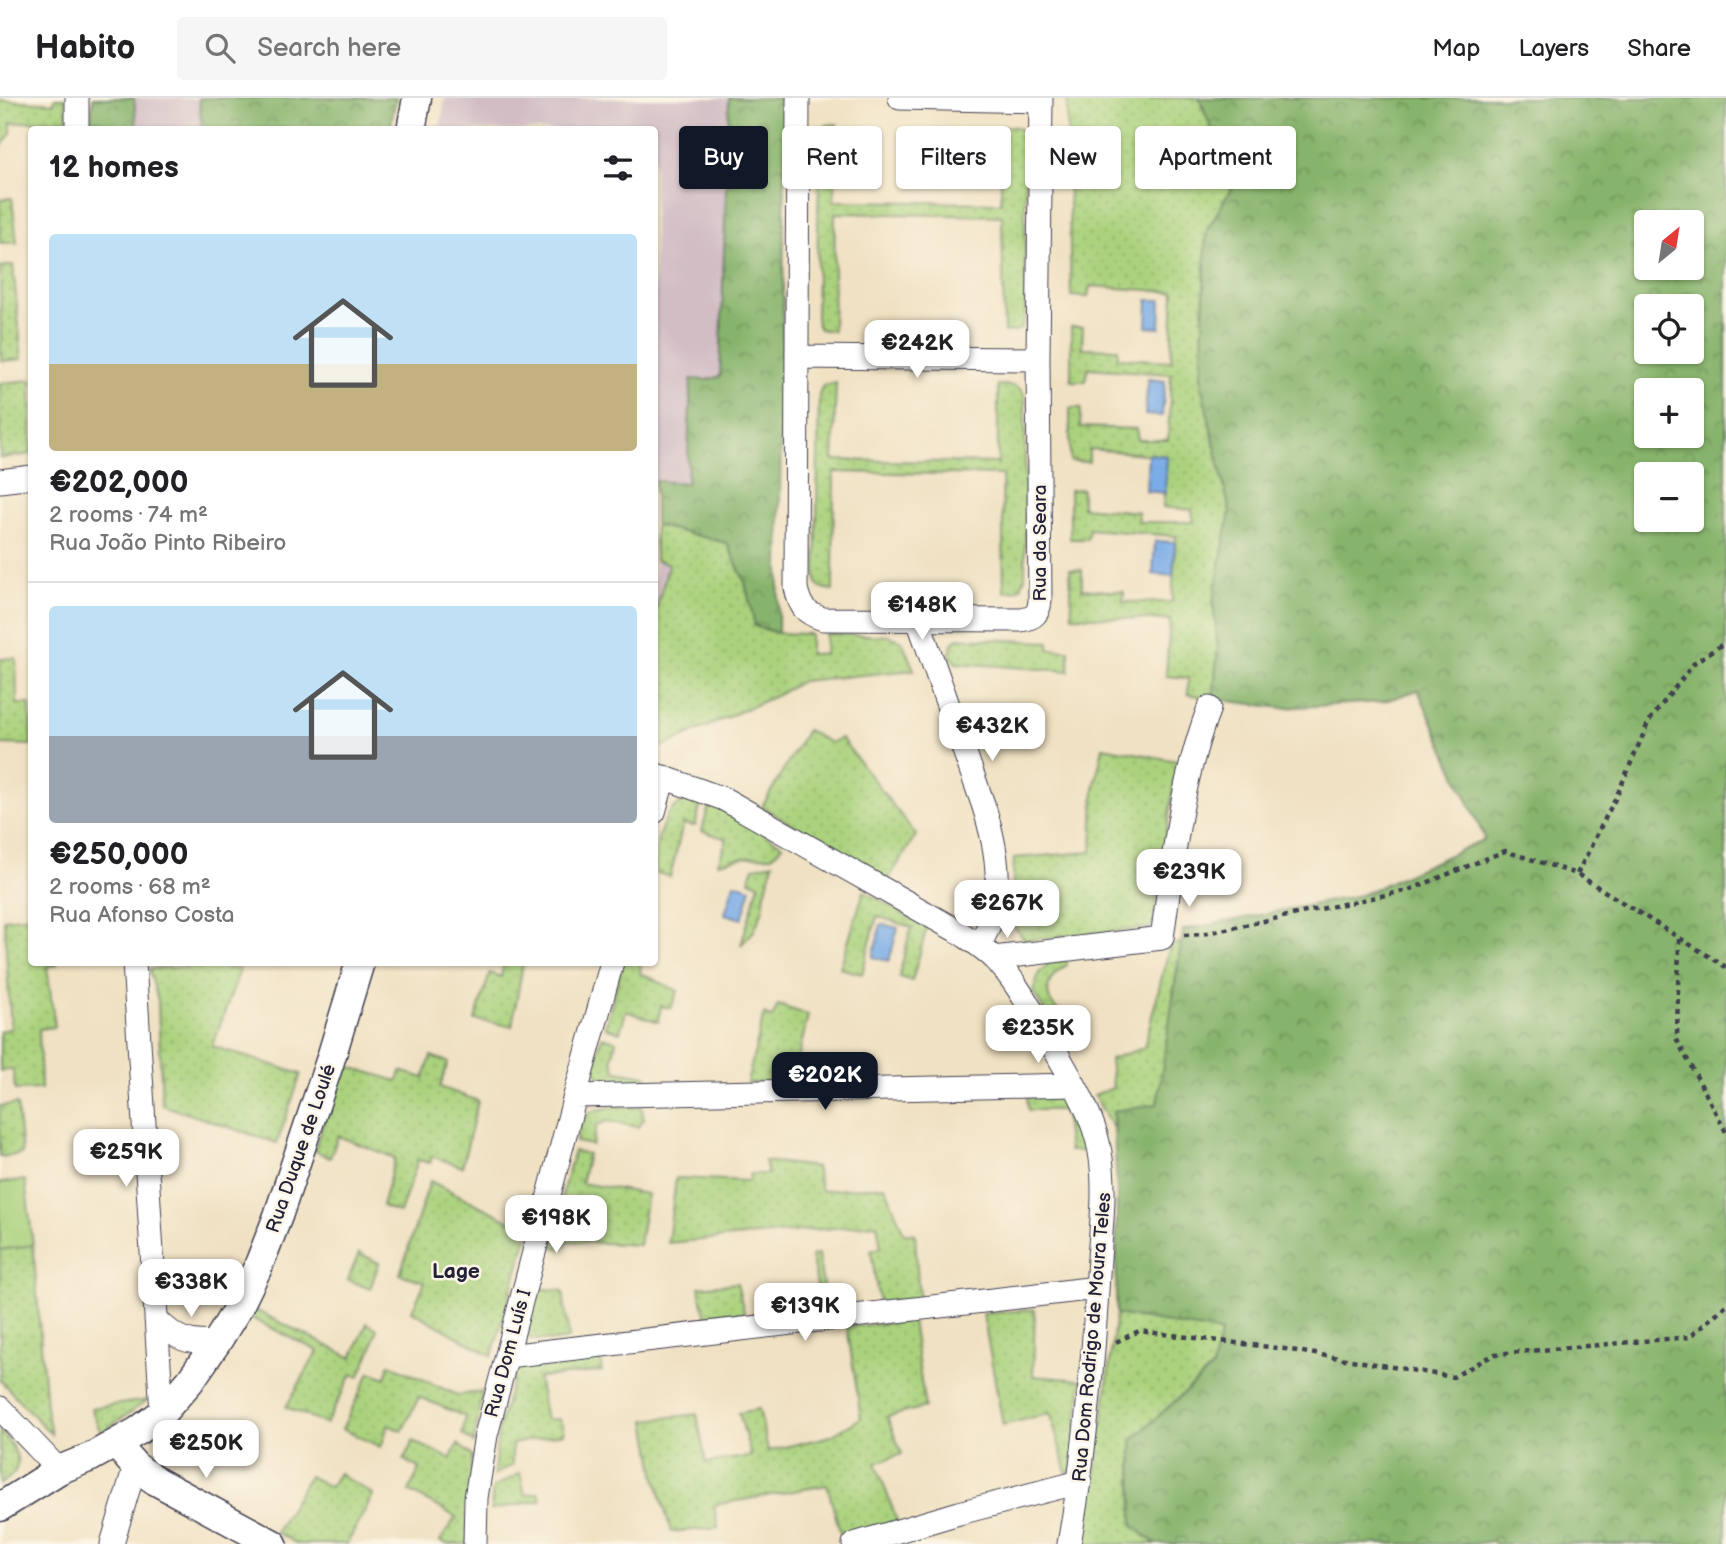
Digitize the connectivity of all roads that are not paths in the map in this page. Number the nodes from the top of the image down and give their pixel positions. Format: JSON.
{"nodes":[{"id":1,"x":76,"y":98,"type":"edge"},
{"id":2,"x":417,"y":98,"type":"edge"},
{"id":3,"x":798,"y":98,"type":"edge"},
{"id":4,"x":900,"y":98,"type":"edge"},
{"id":5,"x":1041,"y":99,"type":"edge"},
{"id":6,"x":77,"y":126,"type":"edge"},
{"id":7,"x":412,"y":126,"type":"edge"},
{"id":8,"x":797,"y":357,"type":"junction"},
{"id":9,"x":1038,"y":359,"type":"junction"},
{"id":10,"x":28,"y":478,"type":"edge"},
{"id":11,"x":0,"y":481,"type":"edge"},
{"id":12,"x":918,"y":620,"type":"junction"},
{"id":13,"x":1209,"y":708,"type":"dead end"},
{"id":14,"x":659,"y":776,"type":"edge"},
{"id":15,"x":993,"y":915,"type":"junction"},
{"id":16,"x":987,"y":952,"type":"junction"},
{"id":17,"x":1025,"y":954,"type":"junction"},
{"id":18,"x":134,"y":966,"type":"edge"},
{"id":19,"x":359,"y":966,"type":"edge"},
{"id":20,"x":611,"y":966,"type":"edge"},
{"id":21,"x":1074,"y":1085,"type":"junction"},
{"id":22,"x":575,"y":1096,"type":"junction"},
{"id":23,"x":1097,"y":1288,"type":"junction"},
{"id":24,"x":156,"y":1319,"type":"junction"},
{"id":25,"x":217,"y":1342,"type":"junction"},
{"id":26,"x":507,"y":1356,"type":"junction"},
{"id":27,"x":0,"y":1408,"type":"edge"},
{"id":28,"x":162,"y":1413,"type":"junction"},
{"id":29,"x":116,"y":1444,"type":"junction"},
{"id":30,"x":135,"y":1466,"type":"junction"},
{"id":31,"x":59,"y":1470,"type":"junction"},
{"id":32,"x":1080,"y":1482,"type":"junction"},
{"id":33,"x":0,"y":1507,"type":"edge"},
{"id":34,"x":112,"y":1544,"type":"edge"},
{"id":35,"x":272,"y":1544,"type":"edge"},
{"id":36,"x":475,"y":1544,"type":"edge"},
{"id":37,"x":854,"y":1544,"type":"edge"},
{"id":38,"x":1069,"y":1544,"type":"edge"}],
"edges":[{"from":1,"to":6,"type":"street"},
{"from":2,"to":7,"type":"street"},
{"from":3,"to":8,"type":"street","name":"Rua da Seara"},
{"from":4,"to":5,"type":"street"},
{"from":5,"to":9,"type":"street","name":"Rua da Seara"},
{"from":8,"to":9,"type":"street"},
{"from":8,"to":12,"type":"street","name":"Rua da Seara"},
{"from":9,"to":12,"type":"street","name":"Rua da Seara"},
{"from":10,"to":11,"type":"street"},
{"from":12,"to":15,"type":"street"},
{"from":13,"to":17,"type":"street"},
{"from":14,"to":16,"type":"street","name":"Rua Dom Rodrigo de Moura Teles"},
{"from":15,"to":16,"type":"street"},
{"from":15,"to":17,"type":"street"},
{"from":16,"to":17,"type":"street"},
{"from":16,"to":21,"type":"street","name":"Rua Dom Rodrigo de Moura Teles"},
{"from":18,"to":24,"type":"street"},
{"from":19,"to":25,"type":"street","name":"Rua Duque de Loulé"},
{"from":20,"to":22,"type":"street","name":"Rua Dom Luís I"},
{"from":21,"to":22,"type":"street"},
{"from":21,"to":23,"type":"street","name":"Rua Dom Rodrigo de Moura Teles"},
{"from":22,"to":26,"type":"street","name":"Rua Dom Luís I"},
{"from":23,"to":26,"type":"street"},
{"from":23,"to":32,"type":"street","name":"Rua Dom Rodrigo de Moura Teles"},
{"from":24,"to":25,"type":"street"},
{"from":24,"to":28,"type":"street"},
{"from":25,"to":28,"type":"street","name":"Rua Duque de Loulé"},
{"from":26,"to":36,"type":"street","name":"Rua Dom Luís I"},
{"from":27,"to":31,"type":"street"},
{"from":28,"to":29,"type":"street","name":"Rua Duque de Loulé"},
{"from":29,"to":30,"type":"street"},
{"from":29,"to":31,"type":"street","name":"Rua Duque de Loulé"},
{"from":30,"to":34,"type":"street"},
{"from":30,"to":35,"type":"street"},
{"from":31,"to":33,"type":"street","name":"Rua Duque de Loulé"},
{"from":32,"to":37,"type":"street"},
{"from":32,"to":38,"type":"street","name":"Rua Dom Rodrigo de Moura Teles"}]}
